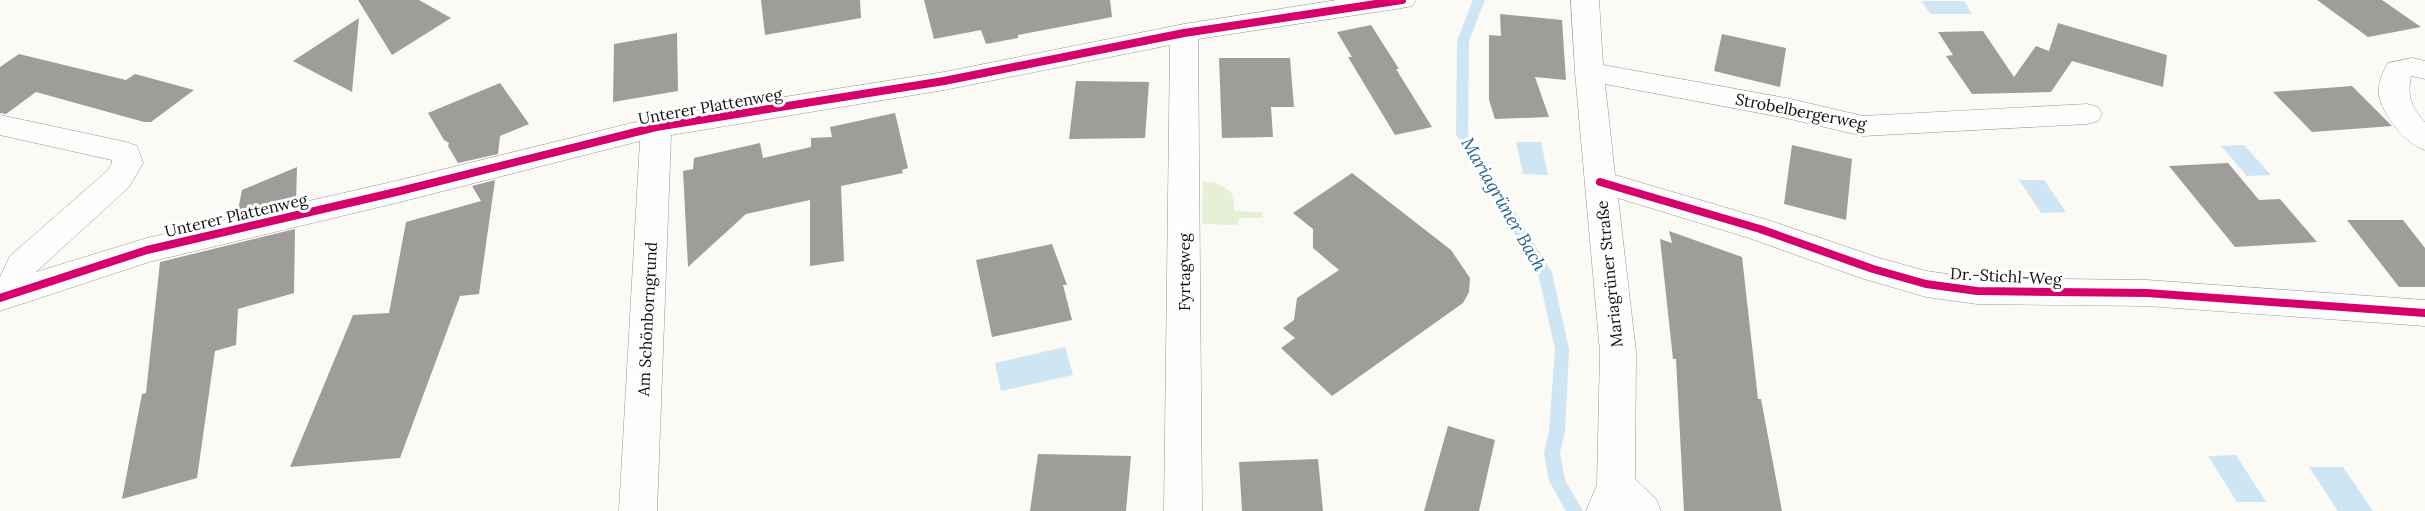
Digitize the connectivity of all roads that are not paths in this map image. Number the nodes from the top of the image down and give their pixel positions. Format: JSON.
{"nodes":[{"id":1,"x":1402,"y":0,"type":"edge"},
{"id":2,"x":1585,"y":0,"type":"edge"},
{"id":3,"x":1184,"y":33,"type":"junction"},
{"id":4,"x":2425,"y":69,"type":"edge"},
{"id":5,"x":1589,"y":72,"type":"junction"},
{"id":6,"x":2087,"y":114,"type":"dead end"},
{"id":7,"x":0,"y":125,"type":"edge"},
{"id":8,"x":656,"y":127,"type":"junction"},
{"id":9,"x":2425,"y":140,"type":"edge"},
{"id":10,"x":1600,"y":182,"type":"junction"},
{"id":11,"x":5,"y":295,"type":"edge"},
{"id":12,"x":2425,"y":313,"type":"edge"},
{"id":13,"x":1610,"y":498,"type":"edge"},
{"id":14,"x":638,"y":511,"type":"edge"},
{"id":15,"x":1184,"y":511,"type":"edge"},
{"id":16,"x":1642,"y":511,"type":"edge"}],
"edges":[{"from":1,"to":3,"type":"street","name":"Unterer Plattenweg"},
{"from":2,"to":5,"type":"street","name":"Mariagrüner Straße"},
{"from":3,"to":8,"type":"street","name":"Unterer Plattenweg"},
{"from":3,"to":15,"type":"street","name":"Fyrtagweg"},
{"from":4,"to":9,"type":"street"},
{"from":5,"to":6,"type":"street","name":"Strobelbergerweg"},
{"from":5,"to":10,"type":"street","name":"Mariagrüner Straße"},
{"from":7,"to":11,"type":"street"},
{"from":8,"to":11,"type":"street","name":"Unterer Plattenweg"},
{"from":8,"to":14,"type":"street","name":"Am Schönborngrund"},
{"from":10,"to":12,"type":"street","name":"Dr.-Stichl-Weg"},
{"from":10,"to":13,"type":"street","name":"Mariagrüner Straße"},
{"from":13,"to":16,"type":"street"}]}
